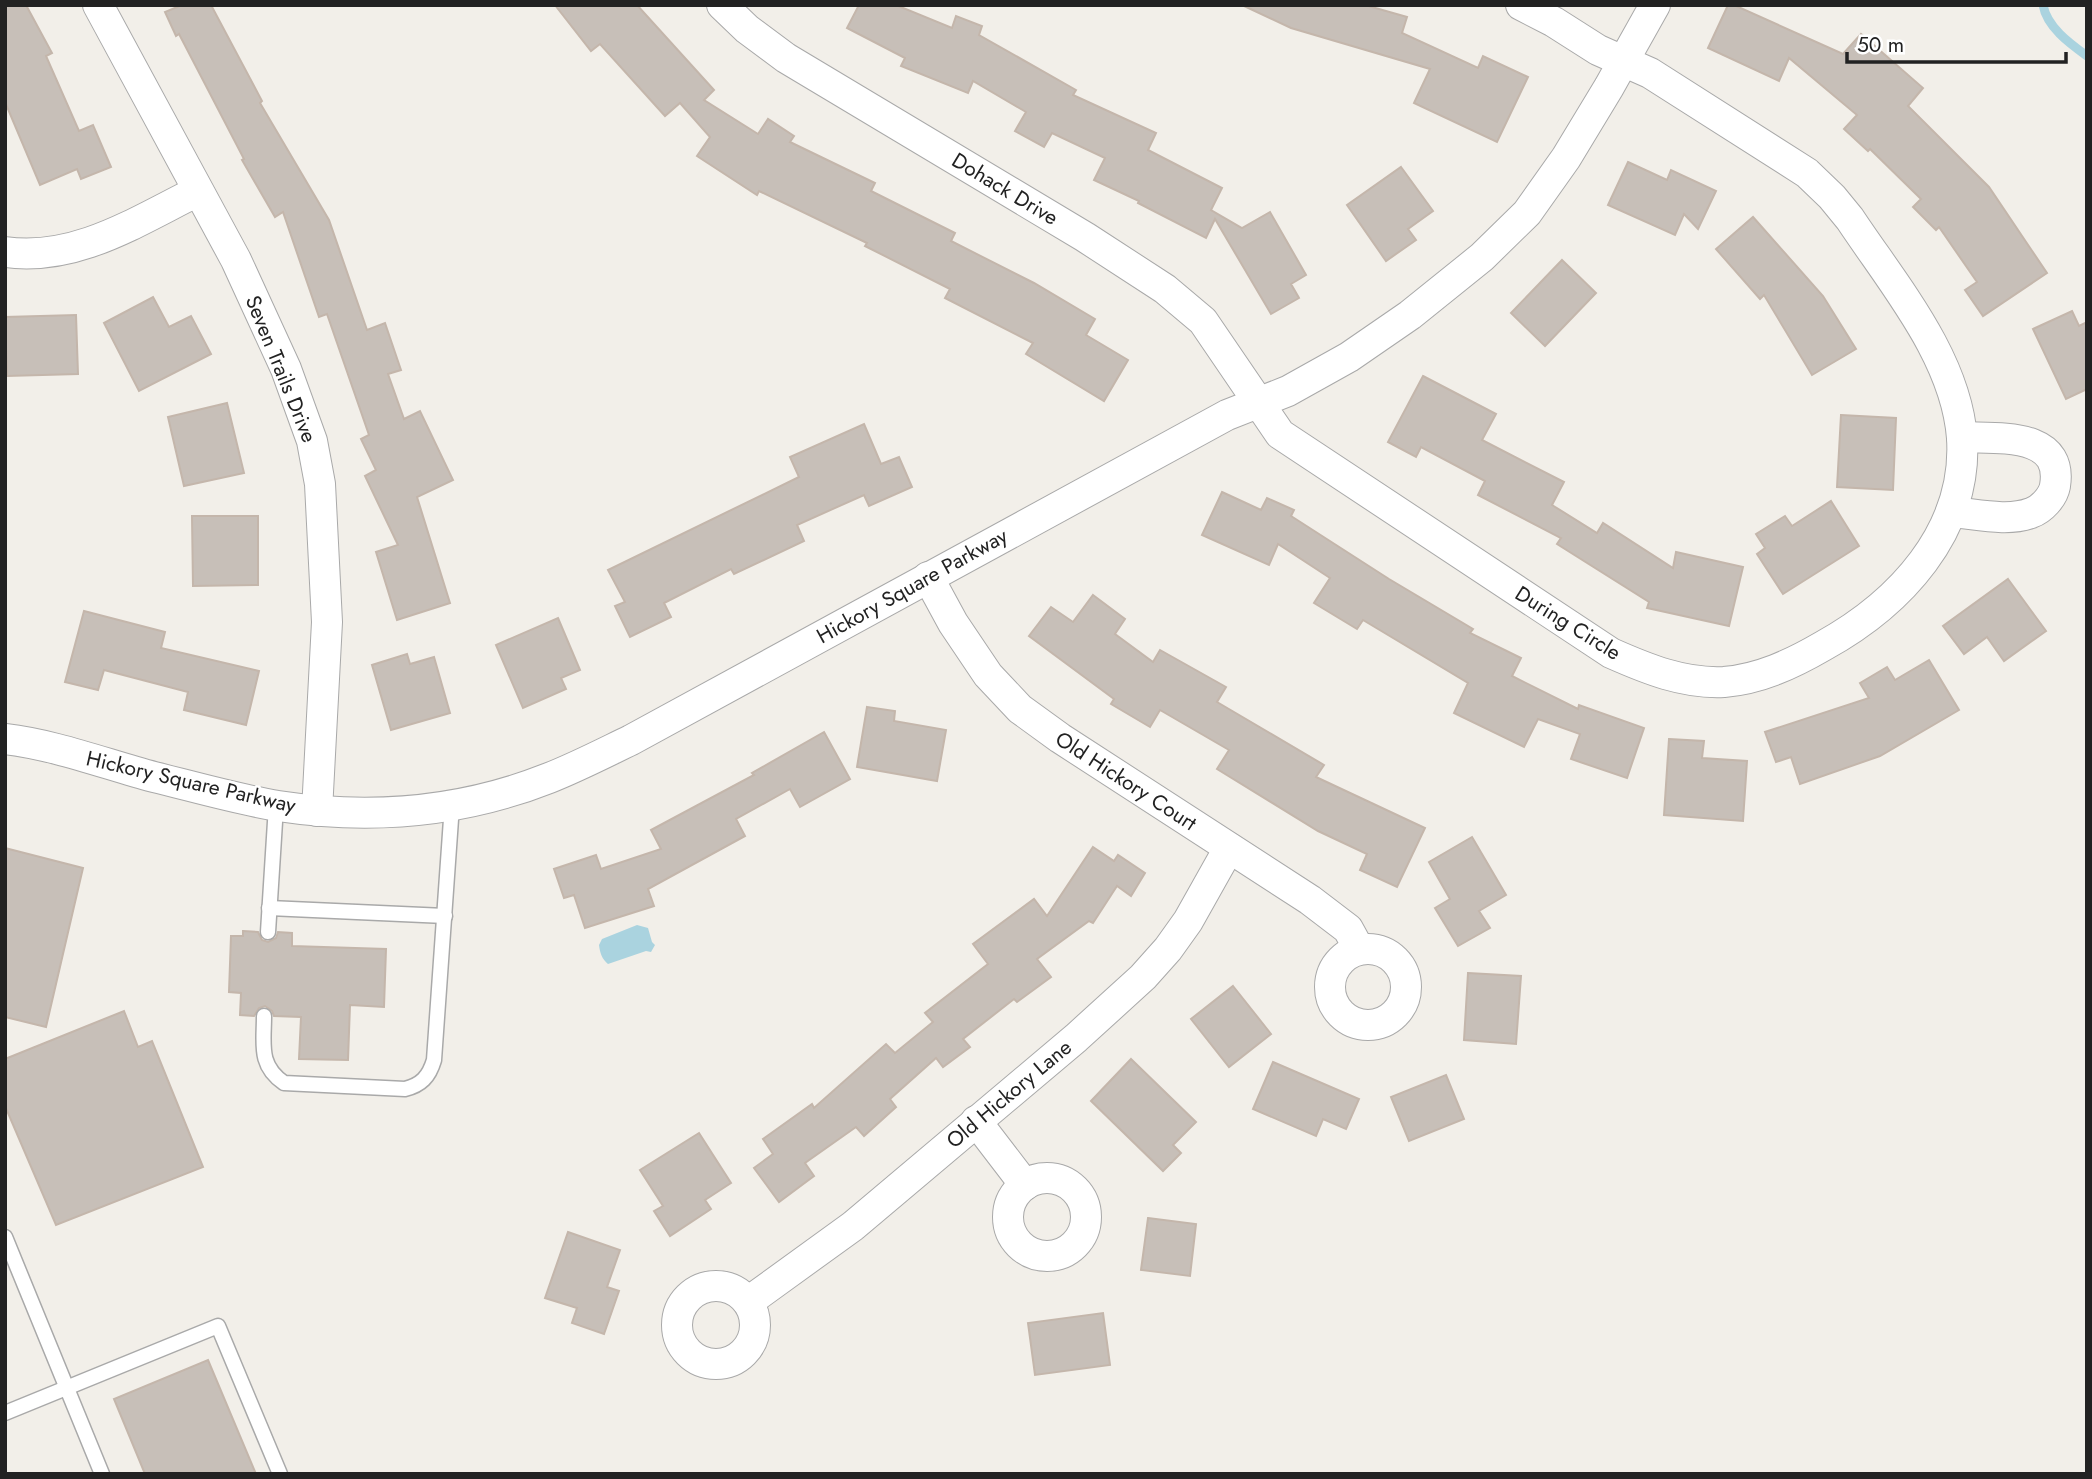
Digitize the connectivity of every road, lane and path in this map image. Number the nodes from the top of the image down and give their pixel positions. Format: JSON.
{"nodes":[{"id":1,"x":98,"y":5,"type":"edge"},
{"id":2,"x":723,"y":5,"type":"edge"},
{"id":3,"x":1521,"y":5,"type":"edge"},
{"id":4,"x":1655,"y":5,"type":"edge"},
{"id":5,"x":1624,"y":61,"type":"junction"},
{"id":6,"x":198,"y":191,"type":"junction"},
{"id":7,"x":5,"y":252,"type":"edge"},
{"id":8,"x":1258,"y":403,"type":"junction"},
{"id":9,"x":1962,"y":437,"type":"junction"},
{"id":10,"x":1951,"y":512,"type":"junction"},
{"id":11,"x":928,"y":577,"type":"junction"},
{"id":12,"x":5,"y":739,"type":"edge"},
{"id":13,"x":452,"y":805,"type":"junction"},
{"id":14,"x":275,"y":806,"type":"junction"},
{"id":15,"x":317,"y":811,"type":"junction"},
{"id":16,"x":1229,"y":848,"type":"junction"},
{"id":17,"x":269,"y":908,"type":"junction"},
{"id":18,"x":445,"y":916,"type":"junction"},
{"id":19,"x":268,"y":932,"type":"dead end"},
{"id":20,"x":1359,"y":949,"type":"dead end"},
{"id":21,"x":264,"y":1016,"type":"dead end"},
{"id":22,"x":976,"y":1121,"type":"junction"},
{"id":23,"x":1025,"y":1185,"type":"dead end"},
{"id":24,"x":5,"y":1237,"type":"edge"},
{"id":25,"x":747,"y":1302,"type":"dead end"},
{"id":26,"x":69,"y":1389,"type":"junction"},
{"id":27,"x":5,"y":1413,"type":"edge"},
{"id":28,"x":102,"y":1474,"type":"edge"},
{"id":29,"x":280,"y":1474,"type":"edge"}],
"edges":[{"from":1,"to":6,"type":"street","name":"Seven Trails Drive"},
{"from":2,"to":8,"type":"street","name":"Dohack Drive"},
{"from":3,"to":5,"type":"street","name":"During Circle"},
{"from":4,"to":5,"type":"street","name":"Hickory Square Parkway"},
{"from":5,"to":8,"type":"street","name":"Hickory Square Parkway"},
{"from":5,"to":9,"type":"street","name":"During Circle"},
{"from":6,"to":7,"type":"street"},
{"from":6,"to":15,"type":"street","name":"Seven Trails Drive"},
{"from":8,"to":10,"type":"street","name":"During Circle"},
{"from":8,"to":11,"type":"street","name":"Hickory Square Parkway"},
{"from":9,"to":10,"type":"street","name":"During Circle"},
{"from":9,"to":10,"type":"street"},
{"from":11,"to":13,"type":"street","name":"Hickory Square Parkway"},
{"from":11,"to":16,"type":"street","name":"Old Hickory Court"},
{"from":12,"to":14,"type":"street","name":"Hickory Square Parkway"},
{"from":13,"to":15,"type":"street","name":"Hickory Square Parkway"},
{"from":13,"to":18,"type":"lane"},
{"from":14,"to":15,"type":"street","name":"Hickory Square Parkway"},
{"from":14,"to":17,"type":"lane"},
{"from":16,"to":20,"type":"street","name":"Old Hickory Court"},
{"from":16,"to":22,"type":"street","name":"Old Hickory Lane"},
{"from":17,"to":18,"type":"lane"},
{"from":17,"to":19,"type":"lane"},
{"from":18,"to":21,"type":"lane"},
{"from":22,"to":23,"type":"street"},
{"from":22,"to":25,"type":"street","name":"Old Hickory Lane"},
{"from":24,"to":26,"type":"lane"},
{"from":26,"to":27,"type":"lane"},
{"from":26,"to":28,"type":"lane"},
{"from":26,"to":29,"type":"lane"}]}
